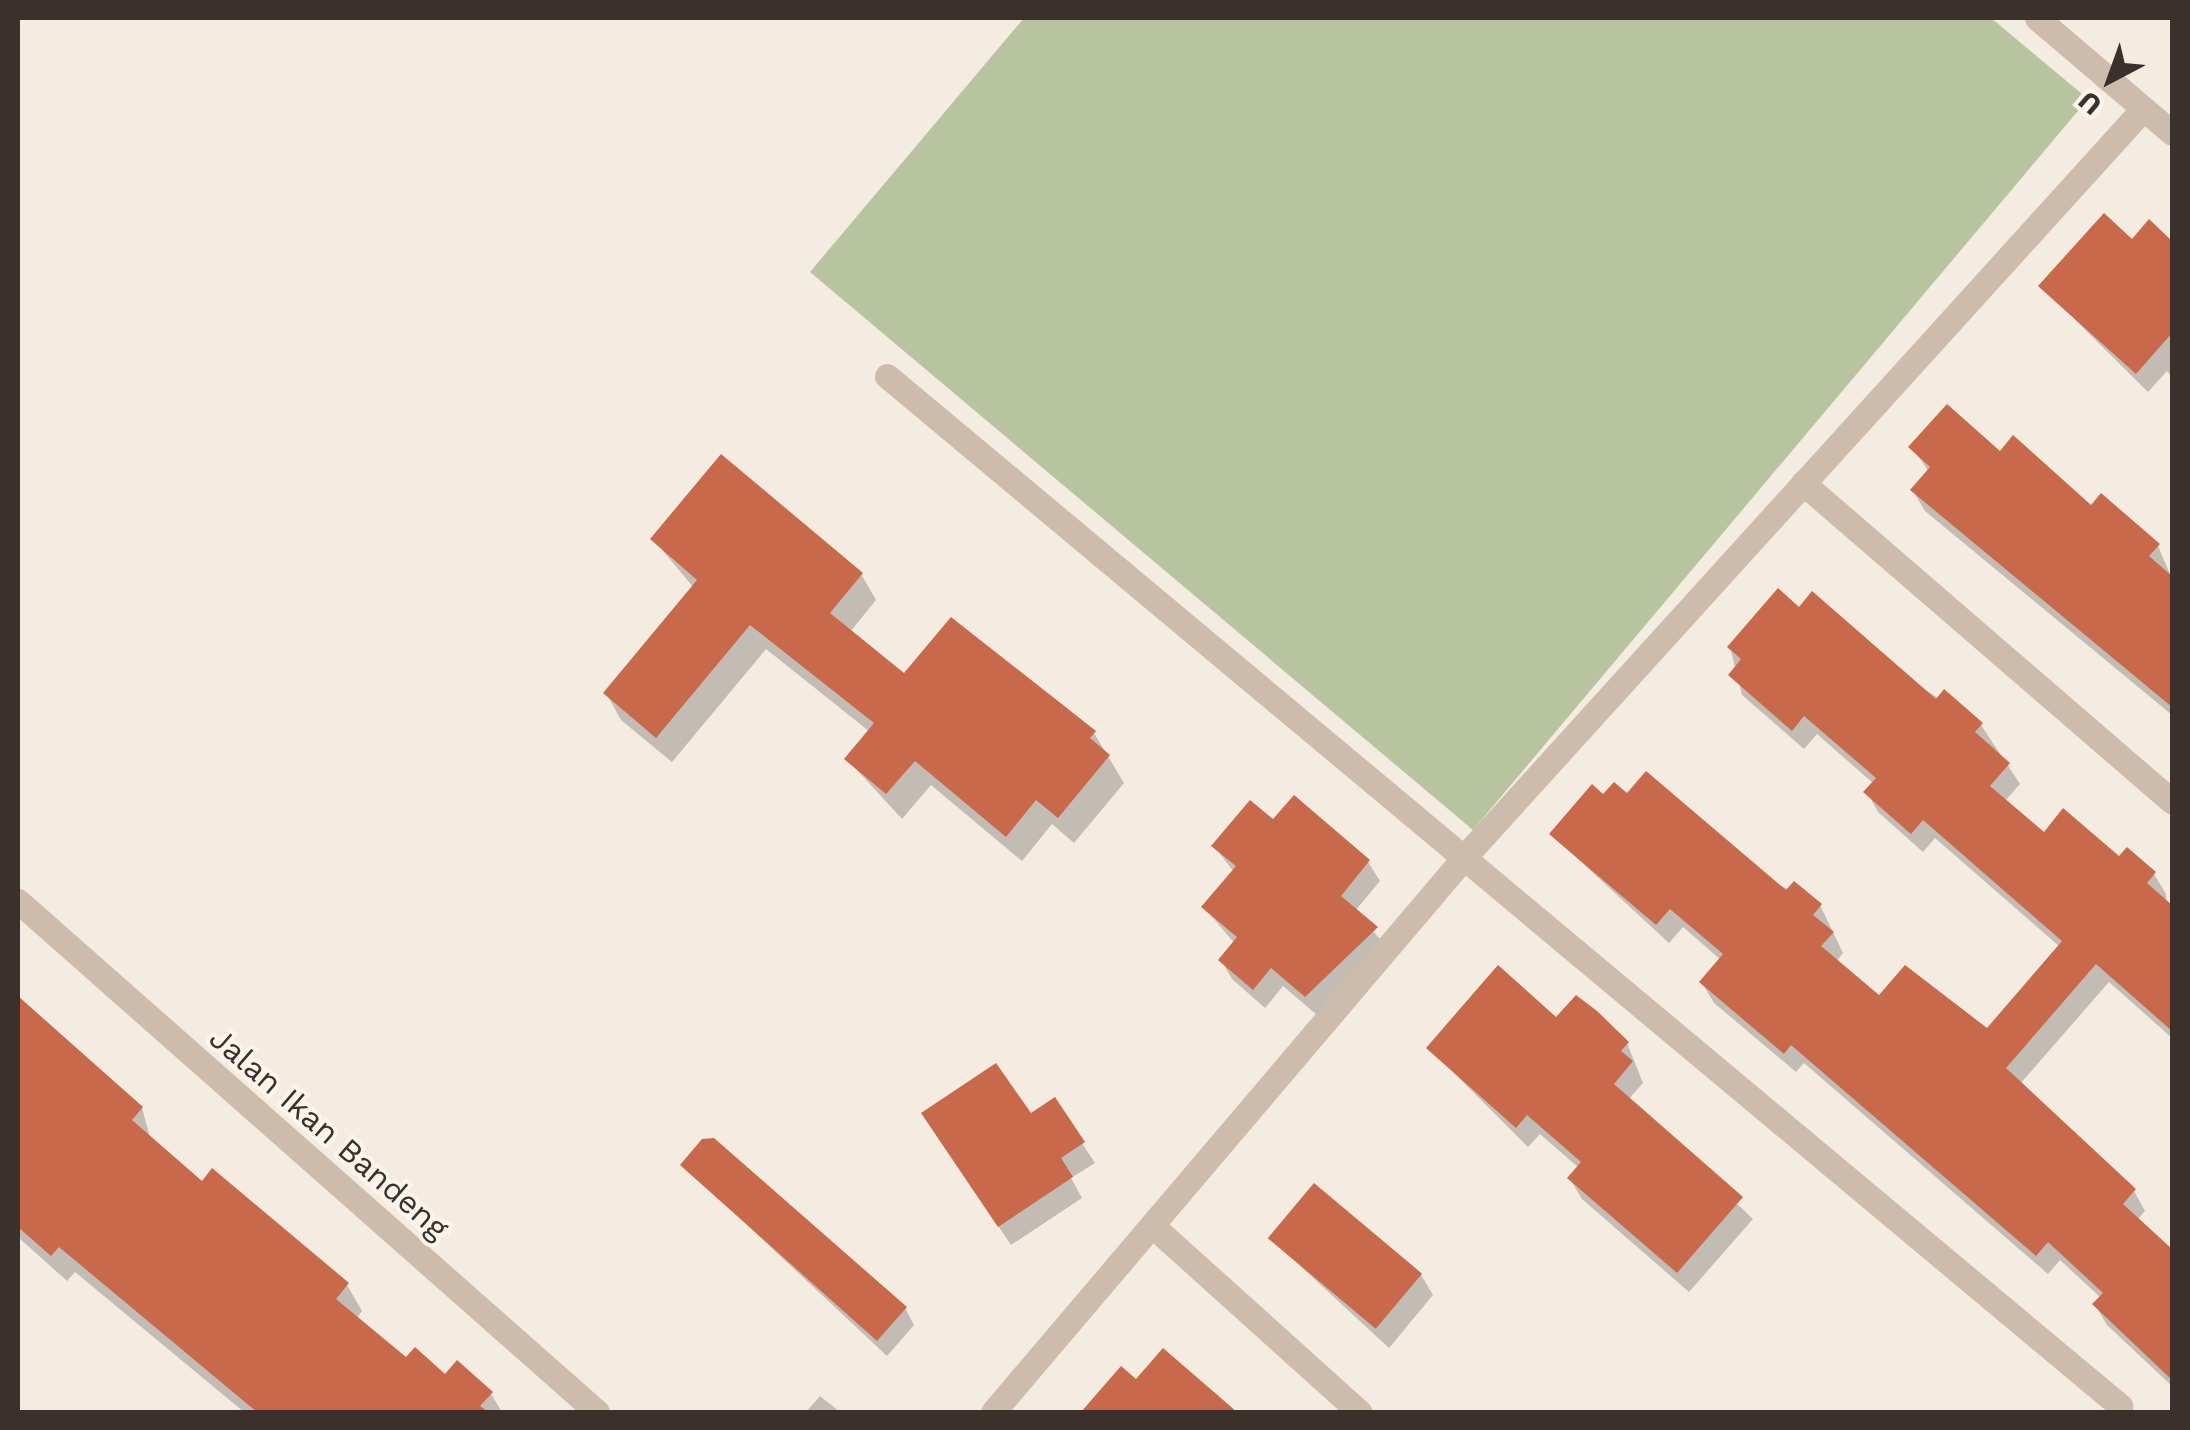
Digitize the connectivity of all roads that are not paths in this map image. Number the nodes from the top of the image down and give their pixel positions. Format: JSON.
{"nodes":[{"id":1,"x":2037,"y":18,"type":"edge"},
{"id":2,"x":2143,"y":108,"type":"junction"},
{"id":3,"x":2172,"y":134,"type":"edge"},
{"id":4,"x":887,"y":376,"type":"dead end"},
{"id":5,"x":1803,"y":483,"type":"junction"},
{"id":6,"x":2172,"y":801,"type":"edge"},
{"id":7,"x":1467,"y":854,"type":"junction"},
{"id":8,"x":18,"y":901,"type":"edge"},
{"id":9,"x":1154,"y":1228,"type":"junction"},
{"id":10,"x":2120,"y":1406,"type":"dead end"},
{"id":11,"x":598,"y":1412,"type":"edge"},
{"id":12,"x":992,"y":1412,"type":"edge"},
{"id":13,"x":1358,"y":1412,"type":"edge"}],
"edges":[{"from":1,"to":2,"type":"street"},
{"from":2,"to":3,"type":"street"},
{"from":2,"to":5,"type":"street"},
{"from":4,"to":7,"type":"street"},
{"from":5,"to":6,"type":"street"},
{"from":5,"to":7,"type":"street"},
{"from":7,"to":9,"type":"street"},
{"from":7,"to":10,"type":"street"},
{"from":8,"to":11,"type":"street","name":"Jalan Ikan Bandeng"},
{"from":9,"to":12,"type":"street"},
{"from":9,"to":13,"type":"street"}]}
